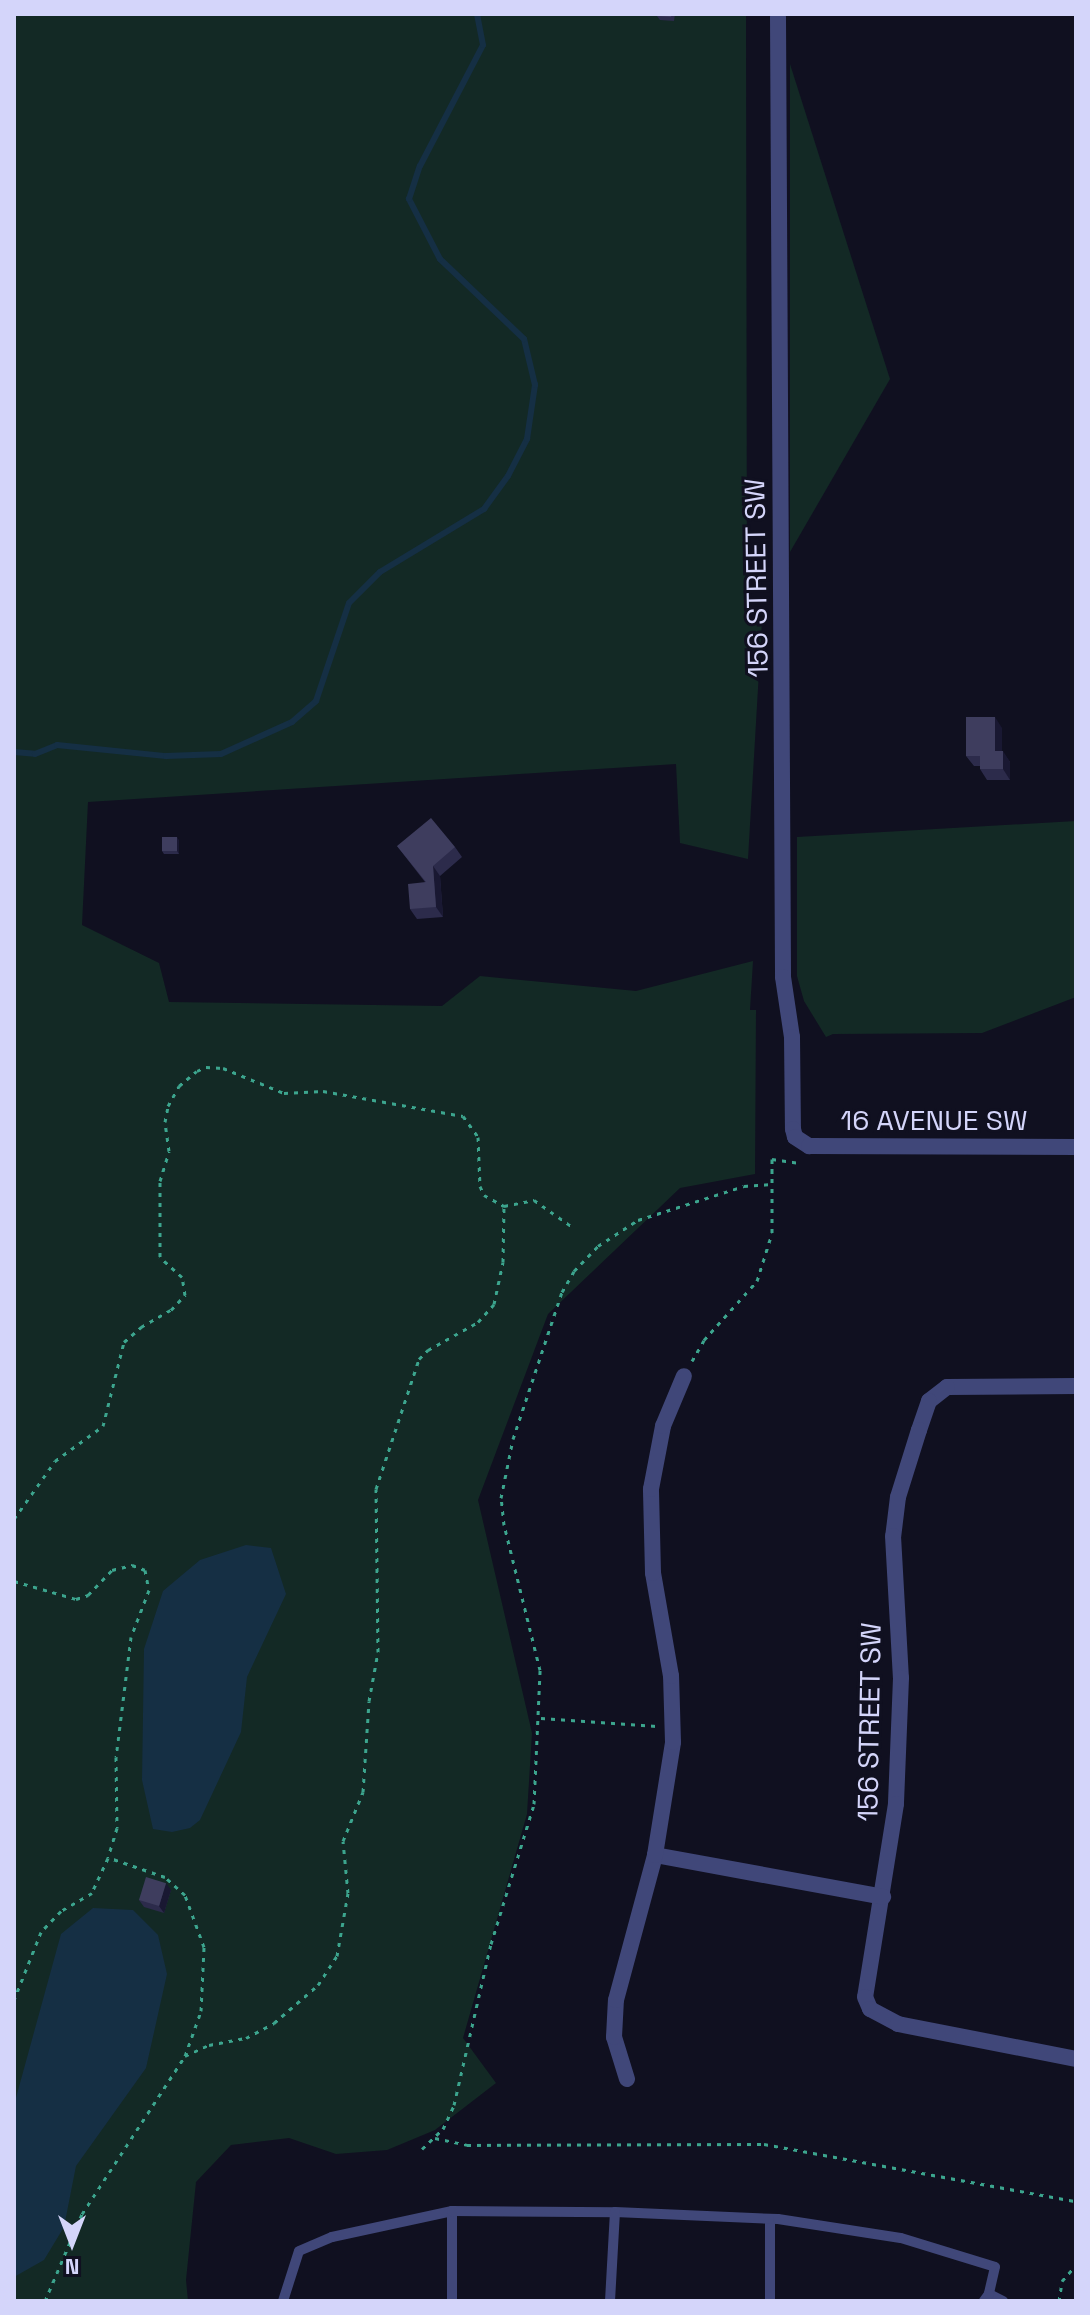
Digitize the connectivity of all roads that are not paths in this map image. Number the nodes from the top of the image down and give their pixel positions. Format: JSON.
{"nodes":[{"id":1,"x":778,"y":17,"type":"dead end"},
{"id":2,"x":795,"y":1137,"type":"joint"},
{"id":3,"x":1076,"y":1147,"type":"edge"},
{"id":4,"x":684,"y":1376,"type":"road end"},
{"id":5,"x":1076,"y":1386,"type":"edge"},
{"id":6,"x":655,"y":1855,"type":"junction"},
{"id":7,"x":883,"y":1897,"type":"junction"},
{"id":8,"x":1076,"y":2059,"type":"edge"},
{"id":9,"x":627,"y":2079,"type":"dead end"},
{"id":10,"x":452,"y":2211,"type":"junction"},
{"id":11,"x":615,"y":2212,"type":"junction"},
{"id":12,"x":770,"y":2219,"type":"junction"},
{"id":13,"x":987,"y":2298,"type":"edge"},
{"id":14,"x":283,"y":2301,"type":"edge"},
{"id":15,"x":452,"y":2301,"type":"edge"},
{"id":16,"x":610,"y":2301,"type":"edge"},
{"id":17,"x":770,"y":2301,"type":"edge"},
{"id":18,"x":1003,"y":2301,"type":"edge"}],
"edges":[{"from":1,"to":2,"type":"street","name":"156 STREET SW"},
{"from":2,"to":3,"type":"street","name":"16 AVENUE SW"},
{"from":4,"to":6,"type":"street"},
{"from":5,"to":7,"type":"street","name":"156 STREET SW"},
{"from":6,"to":7,"type":"street"},
{"from":6,"to":9,"type":"street"},
{"from":7,"to":8,"type":"street","name":"156 STREET SW"},
{"from":10,"to":11,"type":"lane"},
{"from":10,"to":14,"type":"lane"},
{"from":10,"to":15,"type":"lane"},
{"from":11,"to":12,"type":"lane"},
{"from":11,"to":16,"type":"lane"},
{"from":12,"to":13,"type":"lane"},
{"from":12,"to":17,"type":"lane"},
{"from":13,"to":18,"type":"lane"}]}
